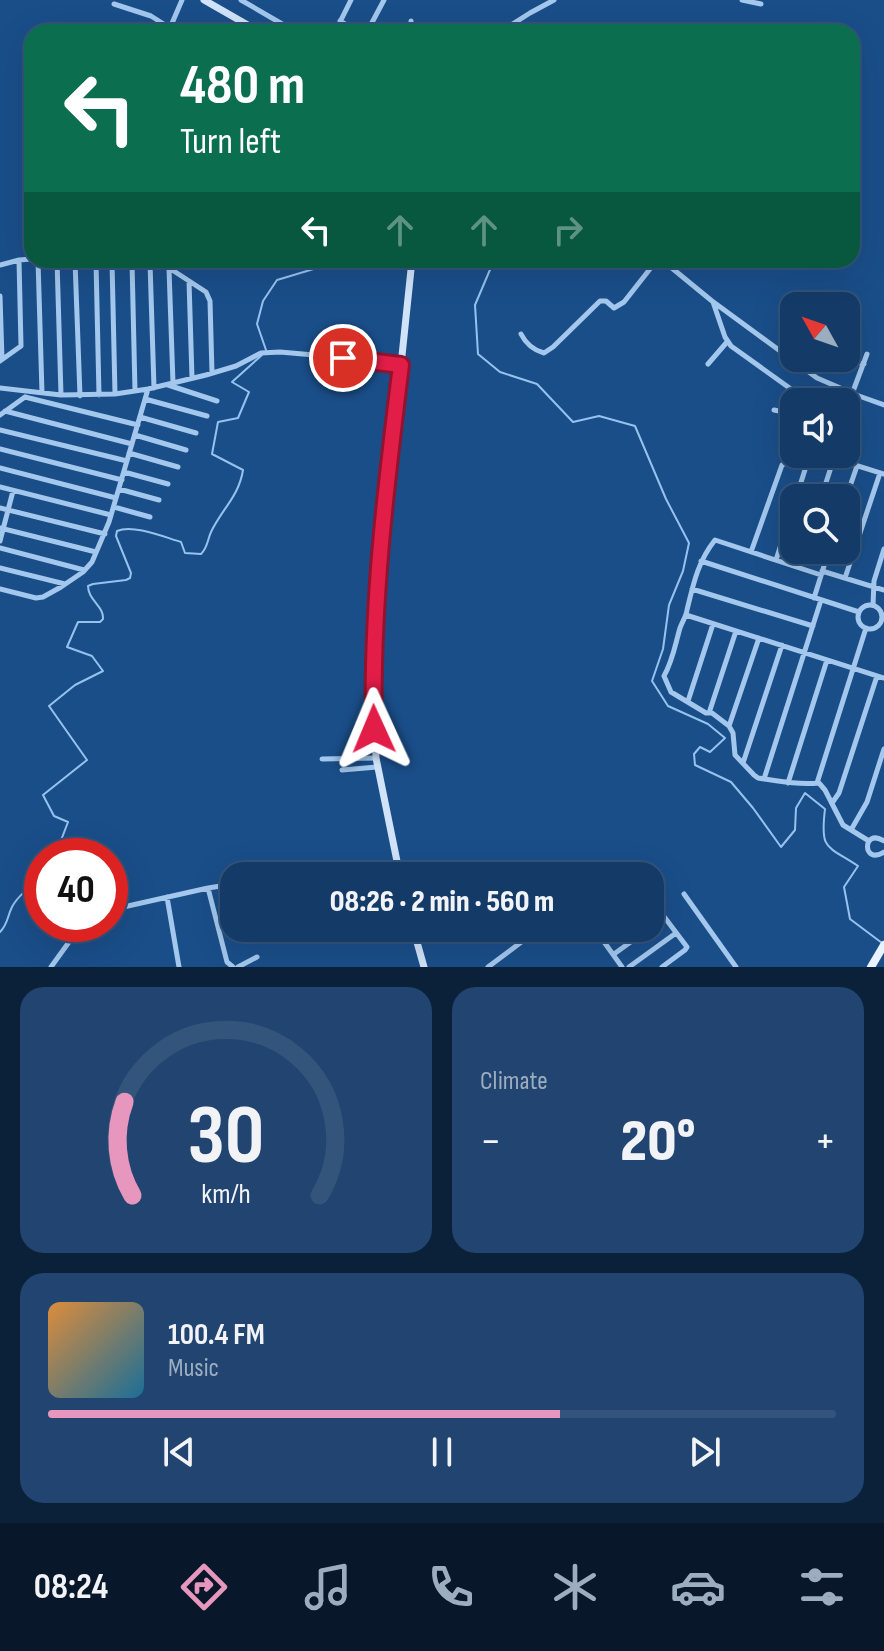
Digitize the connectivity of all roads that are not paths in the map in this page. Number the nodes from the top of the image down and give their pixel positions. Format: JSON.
{"nodes":[{"id":1,"x":182,"y":0,"type":"edge"},
{"id":2,"x":204,"y":0,"type":"edge"},
{"id":3,"x":241,"y":0,"type":"edge"},
{"id":4,"x":351,"y":0,"type":"edge"},
{"id":5,"x":384,"y":0,"type":"edge"},
{"id":6,"x":554,"y":0,"type":"edge"},
{"id":7,"x":742,"y":0,"type":"edge"},
{"id":8,"x":214,"y":2,"type":"edge"},
{"id":9,"x":114,"y":4,"type":"dead end"},
{"id":10,"x":761,"y":4,"type":"dead end"},
{"id":11,"x":340,"y":21,"type":"junction"},
{"id":12,"x":411,"y":21,"type":"dead end"},
{"id":13,"x":162,"y":24,"type":"edge"},
{"id":14,"x":173,"y":24,"type":"edge"},
{"id":15,"x":248,"y":24,"type":"edge"},
{"id":16,"x":282,"y":24,"type":"edge"},
{"id":17,"x":339,"y":24,"type":"edge"},
{"id":18,"x":345,"y":24,"type":"edge"},
{"id":19,"x":371,"y":24,"type":"edge"},
{"id":20,"x":411,"y":24,"type":"edge"},
{"id":21,"x":514,"y":24,"type":"edge"},
{"id":22,"x":19,"y":260,"type":"junction"},
{"id":23,"x":24,"y":260,"type":"edge"},
{"id":24,"x":0,"y":265,"type":"edge"},
{"id":25,"x":38,"y":268,"type":"edge"},
{"id":26,"x":59,"y":268,"type":"edge"},
{"id":27,"x":75,"y":268,"type":"edge"},
{"id":28,"x":96,"y":268,"type":"edge"},
{"id":29,"x":112,"y":268,"type":"edge"},
{"id":30,"x":132,"y":268,"type":"edge"},
{"id":31,"x":150,"y":268,"type":"edge"},
{"id":32,"x":411,"y":268,"type":"edge"},
{"id":33,"x":652,"y":268,"type":"edge"},
{"id":34,"x":669,"y":268,"type":"edge"},
{"id":35,"x":169,"y":269,"type":"joint"},
{"id":36,"x":189,"y":281,"type":"junction"},
{"id":37,"x":0,"y":296,"type":"edge"},
{"id":38,"x":712,"y":301,"type":"junction"},
{"id":39,"x":521,"y":334,"type":"dead end"},
{"id":40,"x":547,"y":340,"type":"dead end"},
{"id":41,"x":727,"y":342,"type":"junction"},
{"id":42,"x":554,"y":346,"type":"junction"},
{"id":43,"x":867,"y":354,"type":"dead end"},
{"id":44,"x":1,"y":360,"type":"edge"},
{"id":45,"x":860,"y":363,"type":"edge"},
{"id":46,"x":708,"y":364,"type":"dead end"},
{"id":47,"x":864,"y":364,"type":"junction"},
{"id":48,"x":401,"y":365,"type":"junction"},
{"id":49,"x":212,"y":373,"type":"junction"},
{"id":50,"x":192,"y":378,"type":"junction"},
{"id":51,"x":170,"y":384,"type":"junction"},
{"id":52,"x":151,"y":388,"type":"junction"},
{"id":53,"x":789,"y":388,"type":"edge"},
{"id":54,"x":839,"y":388,"type":"edge"},
{"id":55,"x":854,"y":388,"type":"edge"},
{"id":56,"x":1,"y":389,"type":"edge"},
{"id":57,"x":135,"y":391,"type":"junction"},
{"id":58,"x":32,"y":392,"type":"junction"},
{"id":59,"x":42,"y":393,"type":"junction"},
{"id":60,"x":115,"y":394,"type":"junction"},
{"id":61,"x":61,"y":395,"type":"junction"},
{"id":62,"x":99,"y":395,"type":"junction"},
{"id":63,"x":80,"y":396,"type":"junction"},
{"id":64,"x":25,"y":397,"type":"junction"},
{"id":65,"x":860,"y":397,"type":"edge"},
{"id":66,"x":145,"y":399,"type":"junction"},
{"id":67,"x":217,"y":401,"type":"dead end"},
{"id":68,"x":884,"y":405,"type":"edge"},
{"id":69,"x":774,"y":410,"type":"dead end"},
{"id":70,"x":780,"y":412,"type":"edge"},
{"id":71,"x":2,"y":413,"type":"edge"},
{"id":72,"x":207,"y":416,"type":"dead end"},
{"id":73,"x":140,"y":417,"type":"junction"},
{"id":74,"x":138,"y":425,"type":"junction"},
{"id":75,"x":0,"y":430,"type":"edge"},
{"id":76,"x":196,"y":433,"type":"dead end"},
{"id":77,"x":135,"y":435,"type":"junction"},
{"id":78,"x":132,"y":444,"type":"junction"},
{"id":79,"x":0,"y":449,"type":"edge"},
{"id":80,"x":186,"y":450,"type":"dead end"},
{"id":81,"x":129,"y":453,"type":"junction"},
{"id":82,"x":127,"y":461,"type":"junction"},
{"id":83,"x":178,"y":467,"type":"dead end"},
{"id":84,"x":860,"y":467,"type":"edge"},
{"id":85,"x":0,"y":468,"type":"edge"},
{"id":86,"x":781,"y":468,"type":"edge"},
{"id":87,"x":124,"y":472,"type":"junction"},
{"id":88,"x":882,"y":473,"type":"edge"},
{"id":89,"x":122,"y":480,"type":"junction"},
{"id":90,"x":168,"y":484,"type":"dead end"},
{"id":91,"x":0,"y":487,"type":"edge"},
{"id":92,"x":119,"y":489,"type":"junction"},
{"id":93,"x":13,"y":491,"type":"junction"},
{"id":94,"x":116,"y":498,"type":"junction"},
{"id":95,"x":159,"y":500,"type":"dead end"},
{"id":96,"x":114,"y":507,"type":"junction"},
{"id":97,"x":0,"y":508,"type":"edge"},
{"id":98,"x":8,"y":510,"type":"junction"},
{"id":99,"x":111,"y":515,"type":"junction"},
{"id":100,"x":150,"y":517,"type":"dead end"},
{"id":101,"x":2,"y":529,"type":"edge"},
{"id":102,"x":105,"y":534,"type":"junction"},
{"id":103,"x":0,"y":541,"type":"edge"},
{"id":104,"x":0,"y":548,"type":"edge"},
{"id":105,"x":780,"y":548,"type":"edge"},
{"id":106,"x":884,"y":549,"type":"edge"},
{"id":107,"x":97,"y":552,"type":"junction"},
{"id":108,"x":751,"y":552,"type":"junction"},
{"id":109,"x":776,"y":560,"type":"junction"},
{"id":110,"x":701,"y":561,"type":"junction"},
{"id":111,"x":799,"y":564,"type":"edge"},
{"id":112,"x":825,"y":564,"type":"edge"},
{"id":113,"x":798,"y":567,"type":"junction"},
{"id":114,"x":0,"y":568,"type":"edge"},
{"id":115,"x":85,"y":570,"type":"junction"},
{"id":116,"x":822,"y":573,"type":"junction"},
{"id":117,"x":845,"y":578,"type":"junction"},
{"id":118,"x":65,"y":584,"type":"junction"},
{"id":119,"x":874,"y":588,"type":"junction"},
{"id":120,"x":0,"y":589,"type":"edge"},
{"id":121,"x":692,"y":589,"type":"junction"},
{"id":122,"x":884,"y":590,"type":"edge"},
{"id":123,"x":814,"y":598,"type":"junction"},
{"id":124,"x":821,"y":600,"type":"junction"},
{"id":125,"x":873,"y":605,"type":"junction"},
{"id":126,"x":859,"y":612,"type":"junction"},
{"id":127,"x":686,"y":615,"type":"junction"},
{"id":128,"x":883,"y":620,"type":"edge"},
{"id":129,"x":713,"y":624,"type":"junction"},
{"id":130,"x":813,"y":626,"type":"junction"},
{"id":131,"x":866,"y":628,"type":"junction"},
{"id":132,"x":736,"y":631,"type":"junction"},
{"id":133,"x":759,"y":638,"type":"junction"},
{"id":134,"x":782,"y":645,"type":"junction"},
{"id":135,"x":804,"y":652,"type":"junction"},
{"id":136,"x":827,"y":660,"type":"junction"},
{"id":137,"x":853,"y":668,"type":"junction"},
{"id":138,"x":881,"y":677,"type":"edge"},
{"id":139,"x":688,"y":701,"type":"junction"},
{"id":140,"x":709,"y":713,"type":"junction"},
{"id":141,"x":729,"y":726,"type":"junction"},
{"id":142,"x":884,"y":749,"type":"edge"},
{"id":143,"x":322,"y":759,"type":"dead end"},
{"id":144,"x":377,"y":762,"type":"junction"},
{"id":145,"x":743,"y":763,"type":"junction"},
{"id":146,"x":342,"y":770,"type":"dead end"},
{"id":147,"x":764,"y":779,"type":"junction"},
{"id":148,"x":788,"y":783,"type":"junction"},
{"id":149,"x":817,"y":783,"type":"junction"},
{"id":150,"x":832,"y":803,"type":"junction"},
{"id":151,"x":851,"y":830,"type":"junction"},
{"id":152,"x":883,"y":837,"type":"edge"},
{"id":153,"x":869,"y":841,"type":"junction"},
{"id":154,"x":884,"y":852,"type":"edge"},
{"id":155,"x":397,"y":862,"type":"edge"},
{"id":156,"x":220,"y":886,"type":"edge"},
{"id":157,"x":208,"y":888,"type":"junction"},
{"id":158,"x":684,"y":894,"type":"dead end"},
{"id":159,"x":167,"y":897,"type":"junction"},
{"id":160,"x":128,"y":906,"type":"edge"},
{"id":161,"x":664,"y":918,"type":"edge"},
{"id":162,"x":676,"y":933,"type":"junction"},
{"id":163,"x":69,"y":942,"type":"edge"},
{"id":164,"x":417,"y":942,"type":"edge"},
{"id":165,"x":521,"y":942,"type":"edge"},
{"id":166,"x":605,"y":942,"type":"edge"},
{"id":167,"x":631,"y":942,"type":"edge"},
{"id":168,"x":883,"y":946,"type":"edge"},
{"id":169,"x":614,"y":954,"type":"junction"},
{"id":170,"x":257,"y":957,"type":"dead end"},
{"id":171,"x":51,"y":967,"type":"edge"},
{"id":172,"x":179,"y":967,"type":"edge"},
{"id":173,"x":236,"y":967,"type":"edge"},
{"id":174,"x":424,"y":967,"type":"edge"},
{"id":175,"x":488,"y":967,"type":"edge"},
{"id":176,"x":622,"y":967,"type":"edge"},
{"id":177,"x":629,"y":967,"type":"edge"},
{"id":178,"x":662,"y":967,"type":"edge"},
{"id":179,"x":736,"y":967,"type":"edge"},
{"id":180,"x":871,"y":967,"type":"edge"}],
"edges":[{"from":1,"to":14,"type":"street"},
{"from":2,"to":8,"type":"street"},
{"from":3,"to":16,"type":"street"},
{"from":4,"to":11,"type":"street"},
{"from":5,"to":19,"type":"street"},
{"from":6,"to":21,"type":"street"},
{"from":7,"to":10,"type":"street"},
{"from":8,"to":15,"type":"street"},
{"from":9,"to":13,"type":"street"},
{"from":11,"to":17,"type":"street"},
{"from":11,"to":18,"type":"street"},
{"from":12,"to":20,"type":"street"},
{"from":22,"to":23,"type":"street"},
{"from":22,"to":24,"type":"street"},
{"from":22,"to":44,"type":"street"},
{"from":25,"to":59,"type":"street"},
{"from":26,"to":61,"type":"street"},
{"from":27,"to":63,"type":"street"},
{"from":28,"to":62,"type":"street"},
{"from":29,"to":60,"type":"street"},
{"from":30,"to":57,"type":"street"},
{"from":31,"to":52,"type":"street"},
{"from":32,"to":48,"type":"street"},
{"from":33,"to":42,"type":"street"},
{"from":34,"to":38,"type":"street"},
{"from":35,"to":36,"type":"street"},
{"from":35,"to":51,"type":"street"},
{"from":36,"to":49,"type":"street"},
{"from":36,"to":50,"type":"street"},
{"from":37,"to":44,"type":"street"},
{"from":38,"to":41,"type":"street"},
{"from":38,"to":54,"type":"street"},
{"from":39,"to":42,"type":"street"},
{"from":40,"to":42,"type":"street"},
{"from":41,"to":46,"type":"street"},
{"from":41,"to":53,"type":"street"},
{"from":43,"to":47,"type":"street"},
{"from":45,"to":47,"type":"street"},
{"from":47,"to":55,"type":"street"},
{"from":48,"to":49,"type":"street"},
{"from":48,"to":144,"type":"street"},
{"from":49,"to":50,"type":"street"},
{"from":50,"to":51,"type":"street"},
{"from":51,"to":52,"type":"street"},
{"from":51,"to":67,"type":"street"},
{"from":52,"to":57,"type":"street"},
{"from":52,"to":66,"type":"street"},
{"from":56,"to":58,"type":"street"},
{"from":57,"to":60,"type":"street"},
{"from":58,"to":59,"type":"street"},
{"from":58,"to":64,"type":"street"},
{"from":59,"to":61,"type":"street"},
{"from":60,"to":62,"type":"street"},
{"from":61,"to":63,"type":"street"},
{"from":62,"to":63,"type":"street"},
{"from":64,"to":71,"type":"street"},
{"from":64,"to":74,"type":"street"},
{"from":65,"to":68,"type":"street"},
{"from":66,"to":72,"type":"street"},
{"from":66,"to":73,"type":"street"},
{"from":69,"to":70,"type":"street"},
{"from":71,"to":78,"type":"street"},
{"from":73,"to":74,"type":"street"},
{"from":73,"to":76,"type":"street"},
{"from":74,"to":77,"type":"street"},
{"from":75,"to":82,"type":"street"},
{"from":77,"to":78,"type":"street"},
{"from":77,"to":80,"type":"street"},
{"from":78,"to":81,"type":"street"},
{"from":79,"to":89,"type":"street"},
{"from":81,"to":82,"type":"street"},
{"from":81,"to":83,"type":"street"},
{"from":82,"to":87,"type":"street"},
{"from":84,"to":88,"type":"street"},
{"from":85,"to":94,"type":"street"},
{"from":86,"to":108,"type":"street"},
{"from":87,"to":89,"type":"street"},
{"from":87,"to":90,"type":"street"},
{"from":88,"to":117,"type":"street"},
{"from":89,"to":92,"type":"street"},
{"from":91,"to":93,"type":"street"},
{"from":92,"to":94,"type":"street"},
{"from":92,"to":95,"type":"street"},
{"from":93,"to":98,"type":"street"},
{"from":93,"to":99,"type":"street"},
{"from":94,"to":96,"type":"street"},
{"from":96,"to":99,"type":"street"},
{"from":96,"to":100,"type":"street"},
{"from":97,"to":98,"type":"street"},
{"from":98,"to":101,"type":"street"},
{"from":98,"to":102,"type":"street"},
{"from":99,"to":102,"type":"street"},
{"from":101,"to":103,"type":"street"},
{"from":101,"to":107,"type":"street"},
{"from":102,"to":107,"type":"street"},
{"from":104,"to":115,"type":"street"},
{"from":105,"to":109,"type":"street"},
{"from":106,"to":119,"type":"street"},
{"from":107,"to":115,"type":"street"},
{"from":108,"to":109,"type":"street"},
{"from":108,"to":110,"type":"street"},
{"from":109,"to":113,"type":"street"},
{"from":110,"to":121,"type":"street"},
{"from":110,"to":123,"type":"street"},
{"from":111,"to":113,"type":"street"},
{"from":112,"to":116,"type":"street"},
{"from":113,"to":116,"type":"street"},
{"from":114,"to":118,"type":"street"},
{"from":115,"to":118,"type":"street"},
{"from":116,"to":117,"type":"street"},
{"from":116,"to":123,"type":"street"},
{"from":117,"to":119,"type":"street"},
{"from":118,"to":120,"type":"street"},
{"from":119,"to":122,"type":"street"},
{"from":119,"to":125,"type":"street"},
{"from":121,"to":127,"type":"street"},
{"from":121,"to":130,"type":"street"},
{"from":123,"to":124,"type":"street"},
{"from":124,"to":126,"type":"street"},
{"from":124,"to":130,"type":"street"},
{"from":125,"to":126,"type":"street"},
{"from":125,"to":128,"type":"street"},
{"from":126,"to":131,"type":"street"},
{"from":127,"to":129,"type":"street"},
{"from":127,"to":139,"type":"street"},
{"from":128,"to":131,"type":"street"},
{"from":129,"to":132,"type":"street"},
{"from":129,"to":139,"type":"street"},
{"from":130,"to":135,"type":"street"},
{"from":131,"to":137,"type":"street"},
{"from":132,"to":133,"type":"street"},
{"from":132,"to":140,"type":"street"},
{"from":133,"to":134,"type":"street"},
{"from":133,"to":141,"type":"street"},
{"from":134,"to":135,"type":"street"},
{"from":134,"to":145,"type":"street"},
{"from":135,"to":136,"type":"street"},
{"from":135,"to":147,"type":"street"},
{"from":136,"to":137,"type":"street"},
{"from":136,"to":148,"type":"street"},
{"from":137,"to":138,"type":"street"},
{"from":137,"to":149,"type":"street"},
{"from":138,"to":150,"type":"street"},
{"from":139,"to":140,"type":"street"},
{"from":140,"to":141,"type":"street"},
{"from":141,"to":145,"type":"street"},
{"from":142,"to":151,"type":"street"},
{"from":143,"to":144,"type":"street"},
{"from":144,"to":146,"type":"street"},
{"from":144,"to":155,"type":"street"},
{"from":145,"to":147,"type":"street"},
{"from":147,"to":148,"type":"street"},
{"from":148,"to":149,"type":"street"},
{"from":149,"to":150,"type":"street"},
{"from":150,"to":151,"type":"street"},
{"from":151,"to":153,"type":"street"},
{"from":152,"to":153,"type":"street"},
{"from":153,"to":154,"type":"street"},
{"from":156,"to":157,"type":"street"},
{"from":157,"to":159,"type":"street"},
{"from":157,"to":173,"type":"street"},
{"from":158,"to":179,"type":"street"},
{"from":159,"to":160,"type":"street"},
{"from":159,"to":172,"type":"street"},
{"from":161,"to":162,"type":"street"},
{"from":162,"to":177,"type":"street"},
{"from":162,"to":178,"type":"street"},
{"from":163,"to":171,"type":"street"},
{"from":164,"to":174,"type":"street"},
{"from":165,"to":175,"type":"street"},
{"from":166,"to":169,"type":"street"},
{"from":167,"to":169,"type":"street"},
{"from":168,"to":180,"type":"main road"},
{"from":169,"to":176,"type":"street"},
{"from":170,"to":173,"type":"street"}]}
